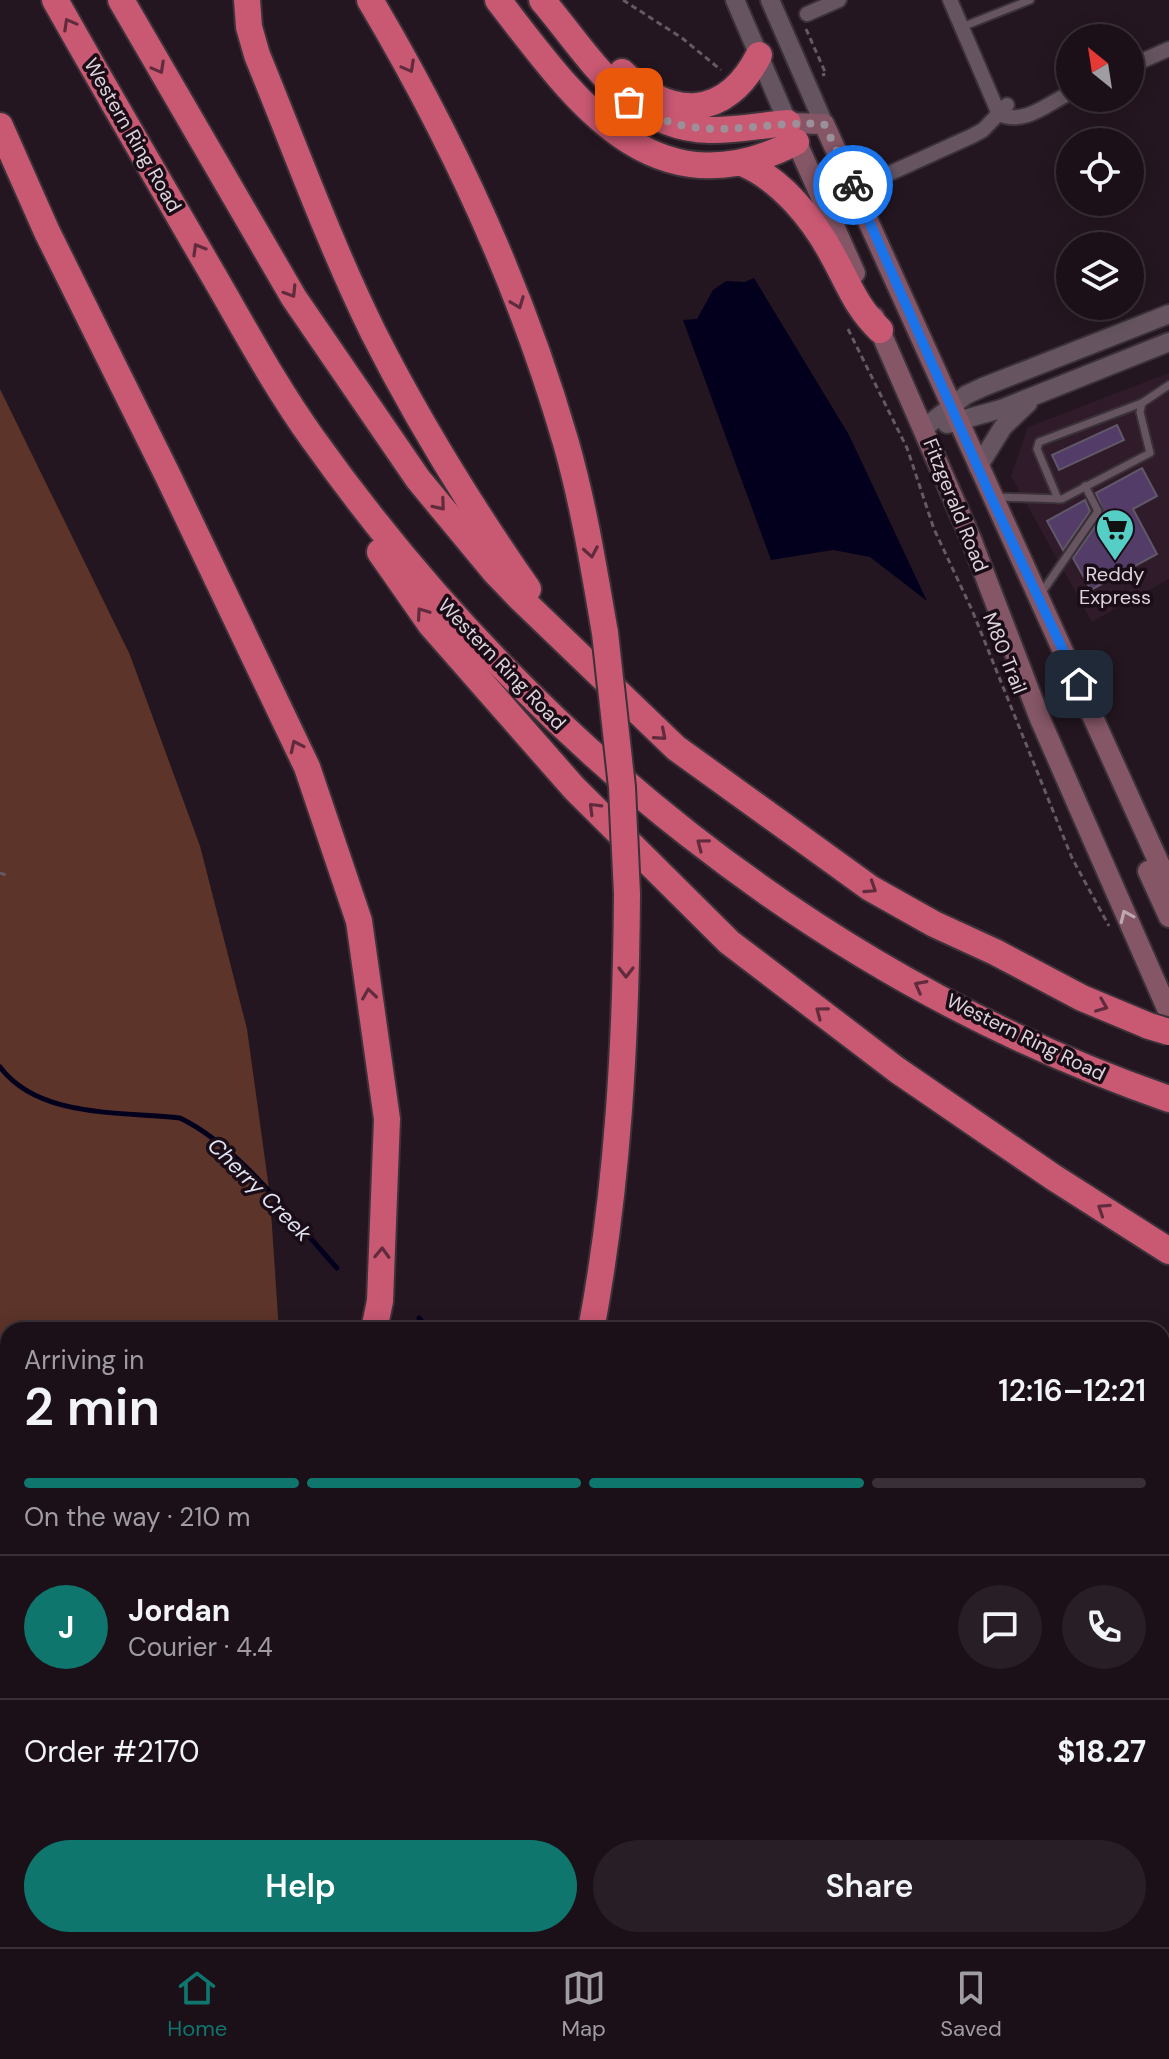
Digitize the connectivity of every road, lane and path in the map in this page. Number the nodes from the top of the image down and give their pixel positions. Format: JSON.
{"nodes":[{"id":1,"x":55,"y":0,"type":"edge"},
{"id":2,"x":121,"y":0,"type":"edge"},
{"id":3,"x":247,"y":0,"type":"edge"},
{"id":4,"x":370,"y":0,"type":"edge"},
{"id":5,"x":498,"y":0,"type":"edge"},
{"id":6,"x":623,"y":0,"type":"edge"},
{"id":7,"x":735,"y":0,"type":"edge"},
{"id":8,"x":770,"y":0,"type":"edge"},
{"id":9,"x":839,"y":0,"type":"edge"},
{"id":10,"x":950,"y":0,"type":"edge"},
{"id":11,"x":1030,"y":0,"type":"edge"},
{"id":12,"x":548,"y":8,"type":"edge"},
{"id":13,"x":804,"y":15,"type":"joint"},
{"id":14,"x":962,"y":27,"type":"junction"},
{"id":15,"x":1169,"y":49,"type":"edge"},
{"id":16,"x":759,"y":55,"type":"junction"},
{"id":17,"x":1144,"y":60,"type":"edge"},
{"id":18,"x":723,"y":72,"type":"dead end"},
{"id":19,"x":826,"y":74,"type":"dead end"},
{"id":20,"x":1056,"y":99,"type":"edge"},
{"id":21,"x":1003,"y":110,"type":"junction"},
{"id":22,"x":824,"y":124,"type":"junction"},
{"id":23,"x":0,"y":126,"type":"edge"},
{"id":24,"x":792,"y":132,"type":"junction"},
{"id":25,"x":742,"y":163,"type":"junction"},
{"id":26,"x":886,"y":175,"type":"dead end"},
{"id":27,"x":1169,"y":315,"type":"edge"},
{"id":28,"x":844,"y":321,"type":"dead end"},
{"id":29,"x":880,"y":330,"type":"junction"},
{"id":30,"x":1169,"y":342,"type":"edge"},
{"id":31,"x":1169,"y":385,"type":"edge"},
{"id":32,"x":1036,"y":396,"type":"junction"},
{"id":33,"x":1142,"y":403,"type":"junction"},
{"id":34,"x":954,"y":415,"type":"junction"},
{"id":35,"x":924,"y":428,"type":"junction"},
{"id":36,"x":311,"y":436,"type":"junction"},
{"id":37,"x":978,"y":467,"type":"junction"},
{"id":38,"x":1085,"y":486,"type":"junction"},
{"id":39,"x":991,"y":497,"type":"junction"},
{"id":40,"x":1060,"y":499,"type":"junction"},
{"id":41,"x":1041,"y":600,"type":"junction"},
{"id":42,"x":586,"y":660,"type":"junction"},
{"id":43,"x":0,"y":873,"type":"edge"},
{"id":44,"x":6,"y":875,"type":"dead end"},
{"id":45,"x":1169,"y":885,"type":"edge"},
{"id":46,"x":1169,"y":917,"type":"edge"},
{"id":47,"x":1112,"y":931,"type":"dead end"},
{"id":48,"x":1162,"y":1024,"type":"edge"},
{"id":49,"x":1169,"y":1099,"type":"edge"},
{"id":50,"x":1169,"y":1251,"type":"edge"},
{"id":51,"x":376,"y":1322,"type":"edge"},
{"id":52,"x":592,"y":1322,"type":"edge"}],
"edges":[{"from":36,"to":1,"type":"highway","name":"Western Ring Road","one_way":true},
{"from":2,"to":42,"type":"highway","one_way":true},
{"from":3,"to":42,"type":"highway"},
{"from":4,"to":52,"type":"highway","one_way":true,"bridge":true},
{"from":5,"to":25,"type":"highway"},
{"from":6,"to":18,"type":"path"},
{"from":7,"to":16,"type":"street","name":"Fitzgerald Road"},
{"from":8,"to":22,"type":"street","name":"Fitzgerald Road"},
{"from":9,"to":13,"type":"street"},
{"from":10,"to":14,"type":"street"},
{"from":11,"to":14,"type":"lane"},
{"from":12,"to":16,"type":"highway"},
{"from":12,"to":24,"type":"highway"},
{"from":13,"to":19,"type":"path"},
{"from":14,"to":21,"type":"street"},
{"from":15,"to":17,"type":"street"},
{"from":16,"to":24,"type":"street","name":"Fitzgerald Road"},
{"from":20,"to":21,"type":"street"},
{"from":21,"to":26,"type":"street"},
{"from":22,"to":24,"type":"main road"},
{"from":22,"to":34,"type":"main road","name":"Fitzgerald Road"},
{"from":51,"to":23,"type":"highway","one_way":true},
{"from":24,"to":25,"type":"highway"},
{"from":24,"to":29,"type":"main road","name":"Fitzgerald Road"},
{"from":25,"to":29,"type":"highway"},
{"from":27,"to":34,"type":"street"},
{"from":28,"to":47,"type":"path","name":"M80 Trail"},
{"from":29,"to":35,"type":"main road","name":"Fitzgerald Road"},
{"from":30,"to":32,"type":"street"},
{"from":31,"to":33,"type":"lane"},
{"from":32,"to":34,"type":"street"},
{"from":32,"to":37,"type":"street"},
{"from":33,"to":38,"type":"lane"},
{"from":33,"to":40,"type":"lane"},
{"from":34,"to":35,"type":"street"},
{"from":34,"to":37,"type":"main road","name":"Fitzgerald Road"},
{"from":48,"to":35,"type":"main road","name":"Fitzgerald Road","one_way":true},
{"from":49,"to":36,"type":"highway","name":"Western Ring Road","one_way":true},
{"from":50,"to":36,"type":"highway","one_way":true},
{"from":37,"to":39,"type":"main road","name":"Fitzgerald Road"},
{"from":38,"to":40,"type":"lane"},
{"from":38,"to":41,"type":"lane"},
{"from":39,"to":40,"type":"lane"},
{"from":39,"to":41,"type":"main road","name":"Fitzgerald Road"},
{"from":41,"to":45,"type":"main road","name":"Fitzgerald Road"},
{"from":41,"to":46,"type":"main road"},
{"from":42,"to":48,"type":"highway","one_way":true},
{"from":43,"to":44,"type":"path"}]}
